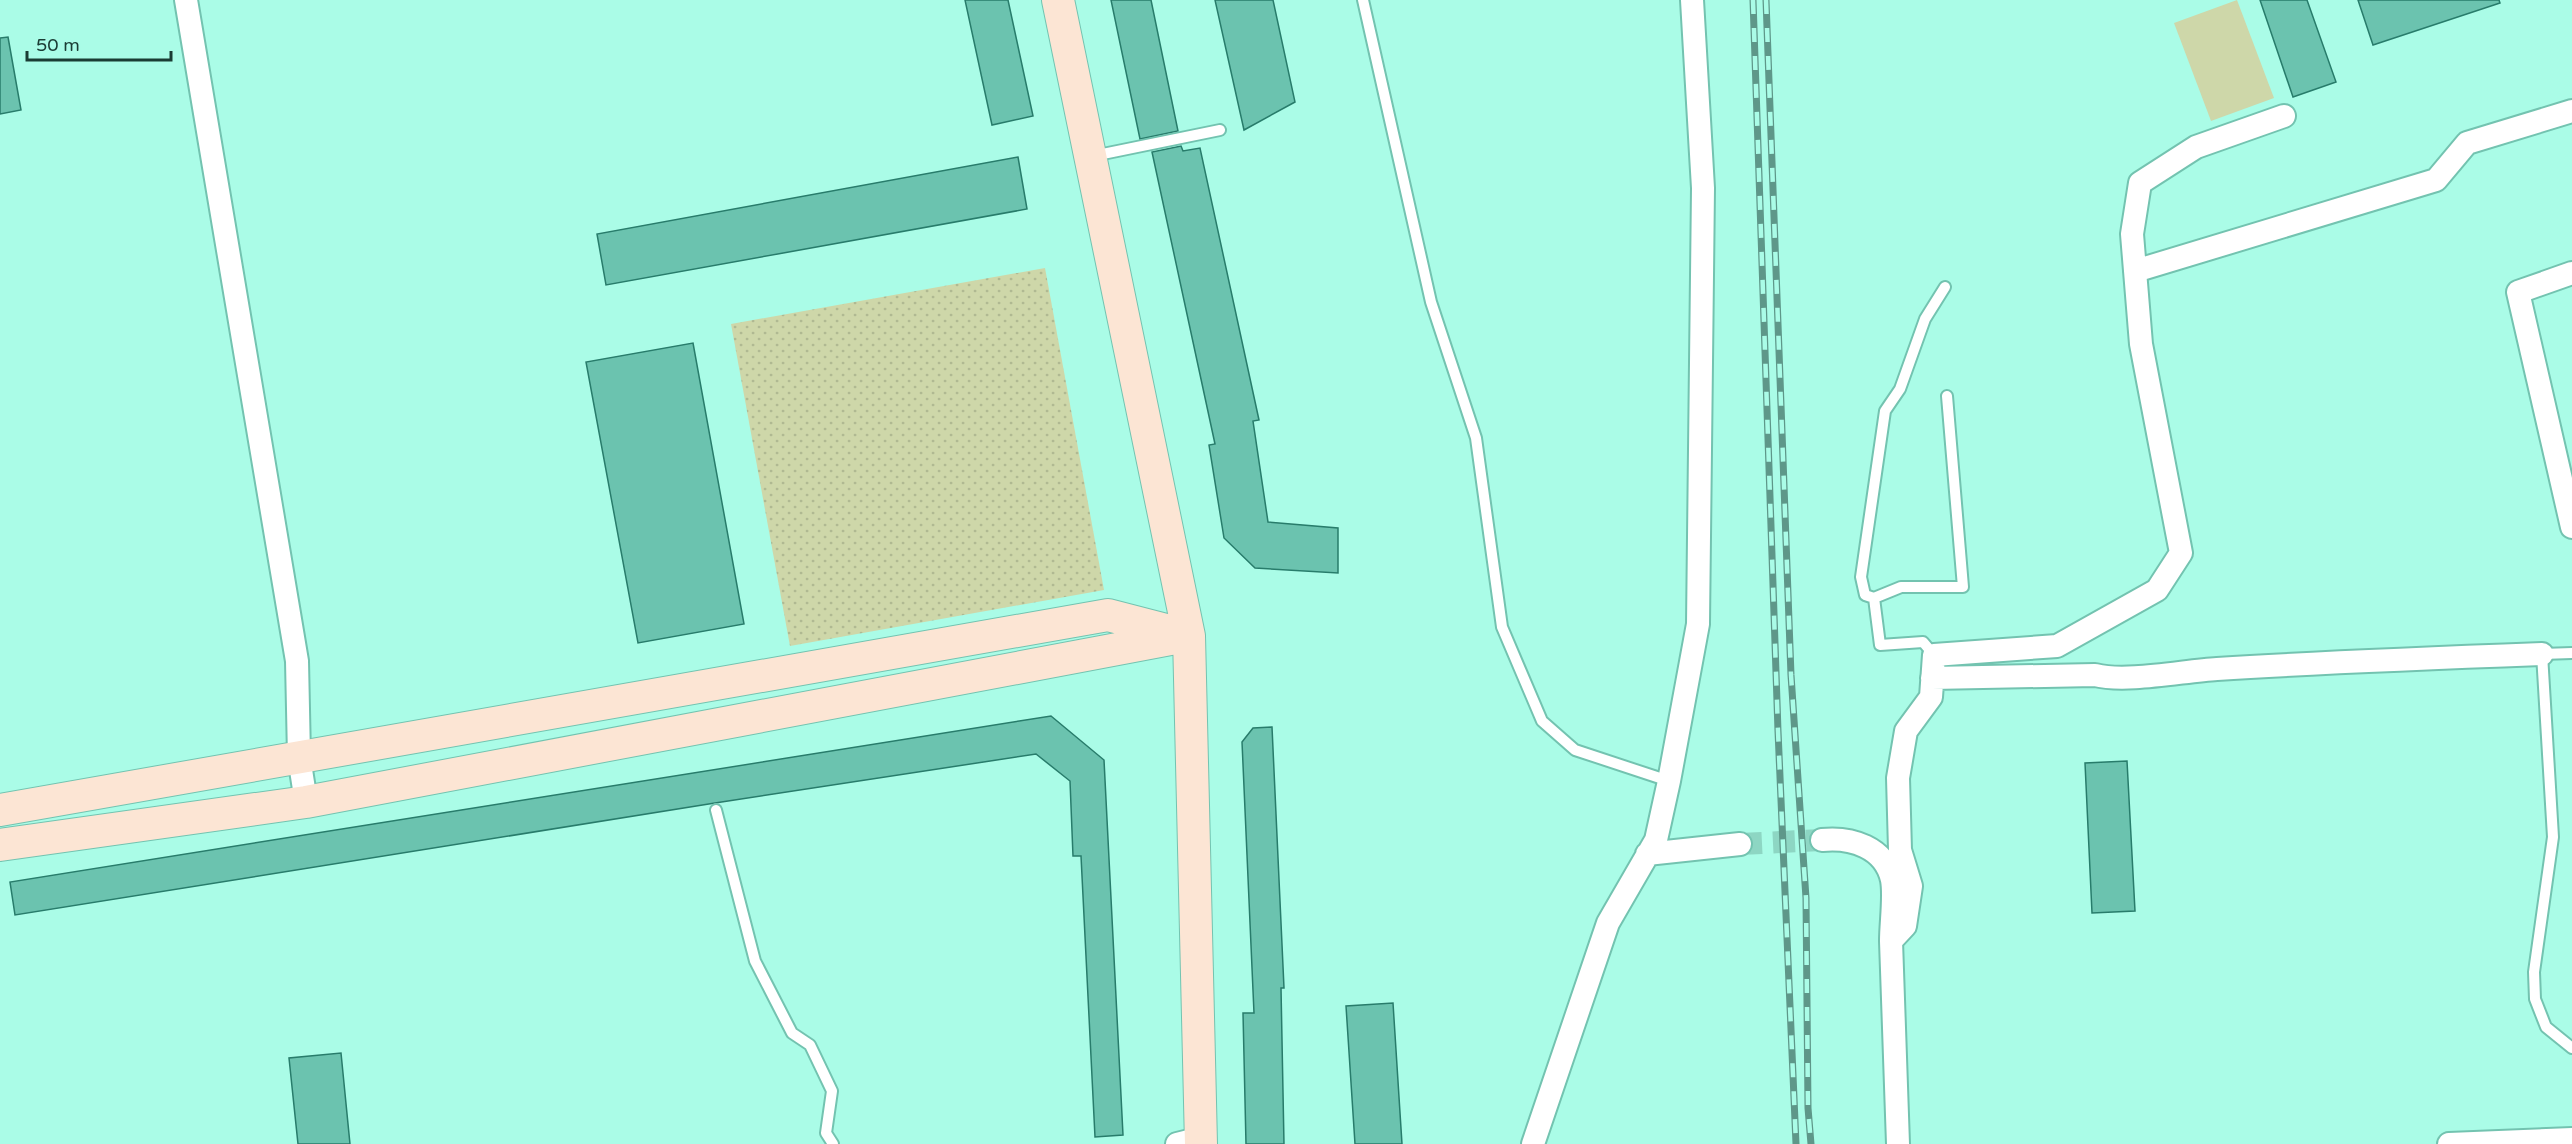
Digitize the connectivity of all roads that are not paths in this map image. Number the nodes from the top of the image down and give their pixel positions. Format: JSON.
{"nodes":[{"id":1,"x":186,"y":0,"type":"edge"},
{"id":2,"x":1058,"y":0,"type":"edge"},
{"id":3,"x":1363,"y":0,"type":"edge"},
{"id":4,"x":1692,"y":0,"type":"edge"},
{"id":5,"x":2572,"y":111,"type":"edge"},
{"id":6,"x":2284,"y":116,"type":"dead end"},
{"id":7,"x":1220,"y":130,"type":"dead end"},
{"id":8,"x":1090,"y":157,"type":"junction"},
{"id":9,"x":2135,"y":271,"type":"junction"},
{"id":10,"x":2572,"y":273,"type":"edge"},
{"id":11,"x":1945,"y":287,"type":"dead end"},
{"id":12,"x":1947,"y":396,"type":"dead end"},
{"id":13,"x":2572,"y":527,"type":"edge"},
{"id":14,"x":1874,"y":598,"type":"junction"},
{"id":15,"x":1189,"y":636,"type":"junction"},
{"id":16,"x":2572,"y":653,"type":"edge"},
{"id":17,"x":2542,"y":654,"type":"junction"},
{"id":18,"x":1934,"y":655,"type":"junction"},
{"id":19,"x":1932,"y":678,"type":"junction"},
{"id":20,"x":299,"y":757,"type":"junction"},
{"id":21,"x":1669,"y":781,"type":"junction"},
{"id":22,"x":306,"y":802,"type":"junction"},
{"id":23,"x":0,"y":810,"type":"edge"},
{"id":24,"x":716,"y":810,"type":"dead end"},
{"id":25,"x":1822,"y":840,"type":"tunnel mouth"},
{"id":26,"x":1740,"y":844,"type":"tunnel mouth"},
{"id":27,"x":0,"y":845,"type":"edge"},
{"id":28,"x":1647,"y":854,"type":"junction"},
{"id":29,"x":1891,"y":940,"type":"junction"},
{"id":30,"x":2572,"y":1048,"type":"edge"},
{"id":31,"x":2572,"y":1139,"type":"edge"},
{"id":32,"x":1193,"y":1142,"type":"edge"},
{"id":33,"x":833,"y":1144,"type":"edge"},
{"id":34,"x":1533,"y":1144,"type":"edge"},
{"id":35,"x":1898,"y":1144,"type":"edge"},
{"id":36,"x":2449,"y":1144,"type":"edge"}],
"edges":[{"from":1,"to":20,"type":"street"},
{"from":2,"to":8,"type":"street"},
{"from":3,"to":21,"type":"lane"},
{"from":4,"to":21,"type":"street"},
{"from":5,"to":9,"type":"street"},
{"from":6,"to":9,"type":"street"},
{"from":7,"to":8,"type":"lane"},
{"from":8,"to":15,"type":"street"},
{"from":9,"to":18,"type":"street"},
{"from":10,"to":13,"type":"street"},
{"from":11,"to":14,"type":"lane"},
{"from":12,"to":14,"type":"lane"},
{"from":14,"to":18,"type":"lane"},
{"from":15,"to":20,"type":"street"},
{"from":15,"to":22,"type":"street"},
{"from":15,"to":32,"type":"street"},
{"from":16,"to":17,"type":"lane"},
{"from":17,"to":19,"type":"street"},
{"from":17,"to":30,"type":"lane"},
{"from":18,"to":19,"type":"street"},
{"from":19,"to":29,"type":"street"},
{"from":20,"to":22,"type":"street"},
{"from":20,"to":23,"type":"street"},
{"from":21,"to":28,"type":"street"},
{"from":22,"to":27,"type":"street"},
{"from":24,"to":33,"type":"lane"},
{"from":25,"to":29,"type":"street"},
{"from":26,"to":28,"type":"street"},
{"from":28,"to":34,"type":"street"},
{"from":29,"to":35,"type":"street"},
{"from":31,"to":36,"type":"street"}]}
